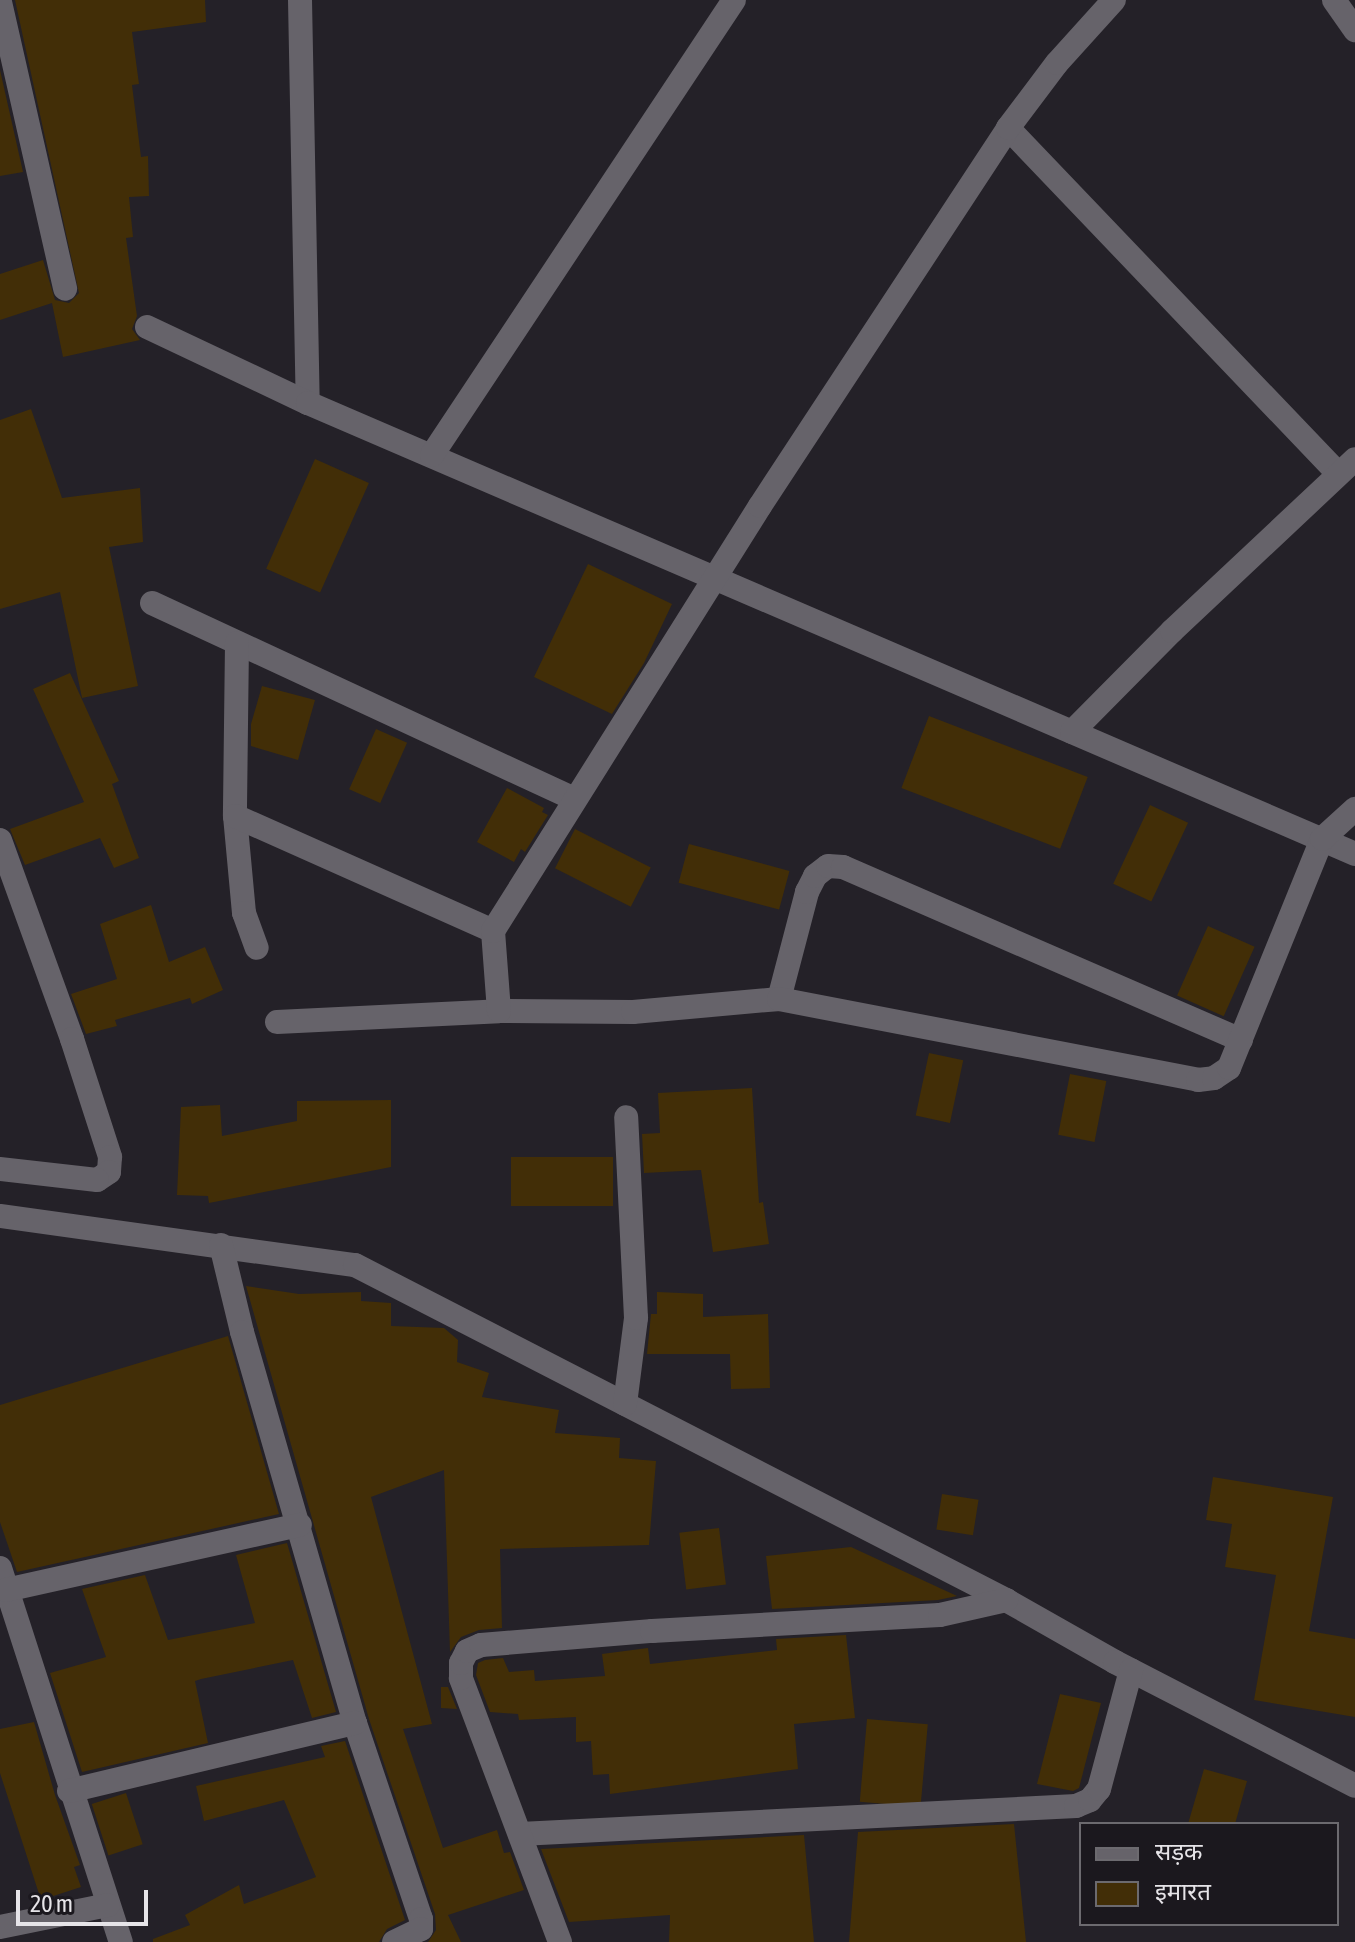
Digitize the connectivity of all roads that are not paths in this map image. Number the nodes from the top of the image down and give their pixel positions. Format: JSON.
{"nodes":[{"id":1,"x":300,"y":0,"type":"edge"},
{"id":2,"x":734,"y":0,"type":"edge"},
{"id":3,"x":1114,"y":0,"type":"edge"},
{"id":4,"x":1334,"y":0,"type":"edge"},
{"id":5,"x":0,"y":2,"type":"edge"},
{"id":6,"x":1355,"y":30,"type":"edge"},
{"id":7,"x":1008,"y":128,"type":"junction"},
{"id":8,"x":65,"y":289,"type":"dead end"},
{"id":9,"x":147,"y":327,"type":"dead end"},
{"id":10,"x":308,"y":403,"type":"junction"},
{"id":11,"x":432,"y":455,"type":"junction"},
{"id":12,"x":1346,"y":466,"type":"edge"},
{"id":13,"x":717,"y":577,"type":"junction"},
{"id":14,"x":152,"y":603,"type":"dead end"},
{"id":15,"x":237,"y":643,"type":"junction"},
{"id":16,"x":1072,"y":732,"type":"junction"},
{"id":17,"x":575,"y":799,"type":"junction"},
{"id":18,"x":1355,"y":809,"type":"edge"},
{"id":19,"x":235,"y":816,"type":"junction"},
{"id":20,"x":1322,"y":839,"type":"junction"},
{"id":21,"x":0,"y":840,"type":"edge"},
{"id":22,"x":1355,"y":854,"type":"edge"},
{"id":23,"x":493,"y":931,"type":"junction"},
{"id":24,"x":257,"y":948,"type":"dead end"},
{"id":25,"x":779,"y":999,"type":"junction"},
{"id":26,"x":499,"y":1011,"type":"junction"},
{"id":27,"x":277,"y":1022,"type":"dead end"},
{"id":28,"x":1241,"y":1040,"type":"junction"},
{"id":29,"x":626,"y":1117,"type":"dead end"},
{"id":30,"x":0,"y":1169,"type":"edge"},
{"id":31,"x":0,"y":1216,"type":"edge"},
{"id":32,"x":221,"y":1245,"type":"junction"},
{"id":33,"x":625,"y":1404,"type":"junction"},
{"id":34,"x":300,"y":1525,"type":"junction"},
{"id":35,"x":3,"y":1579,"type":"edge"},
{"id":36,"x":1006,"y":1600,"type":"junction"},
{"id":37,"x":1131,"y":1670,"type":"junction"},
{"id":38,"x":355,"y":1723,"type":"junction"},
{"id":39,"x":1355,"y":1786,"type":"edge"},
{"id":40,"x":69,"y":1791,"type":"junction"},
{"id":41,"x":520,"y":1834,"type":"junction"},
{"id":42,"x":108,"y":1905,"type":"junction"},
{"id":43,"x":0,"y":1927,"type":"edge"},
{"id":44,"x":121,"y":1942,"type":"edge"},
{"id":45,"x":394,"y":1942,"type":"edge"},
{"id":46,"x":560,"y":1942,"type":"edge"}],
"edges":[{"from":1,"to":10,"type":"street"},
{"from":2,"to":11,"type":"street"},
{"from":3,"to":7,"type":"street"},
{"from":4,"to":6,"type":"street"},
{"from":5,"to":8,"type":"street"},
{"from":7,"to":12,"type":"street"},
{"from":7,"to":13,"type":"street"},
{"from":9,"to":10,"type":"street"},
{"from":10,"to":11,"type":"street"},
{"from":11,"to":13,"type":"street"},
{"from":12,"to":16,"type":"street"},
{"from":13,"to":16,"type":"street"},
{"from":13,"to":17,"type":"street"},
{"from":14,"to":15,"type":"street"},
{"from":15,"to":17,"type":"street"},
{"from":15,"to":19,"type":"street"},
{"from":16,"to":20,"type":"street"},
{"from":17,"to":23,"type":"street"},
{"from":18,"to":20,"type":"street"},
{"from":19,"to":23,"type":"street"},
{"from":19,"to":24,"type":"street"},
{"from":20,"to":22,"type":"street"},
{"from":20,"to":28,"type":"street"},
{"from":21,"to":30,"type":"street"},
{"from":23,"to":26,"type":"street"},
{"from":25,"to":26,"type":"street"},
{"from":25,"to":28,"type":"street"},
{"from":25,"to":28,"type":"street"},
{"from":26,"to":27,"type":"street"},
{"from":29,"to":33,"type":"street"},
{"from":31,"to":32,"type":"street"},
{"from":32,"to":33,"type":"street"},
{"from":32,"to":34,"type":"street"},
{"from":33,"to":36,"type":"street"},
{"from":34,"to":35,"type":"street"},
{"from":34,"to":38,"type":"street"},
{"from":35,"to":40,"type":"street"},
{"from":36,"to":37,"type":"street"},
{"from":36,"to":41,"type":"street"},
{"from":37,"to":39,"type":"street"},
{"from":37,"to":41,"type":"street"},
{"from":38,"to":40,"type":"street"},
{"from":38,"to":45,"type":"street"},
{"from":40,"to":42,"type":"street"},
{"from":41,"to":46,"type":"street"},
{"from":42,"to":43,"type":"street"},
{"from":42,"to":44,"type":"street"}]}
